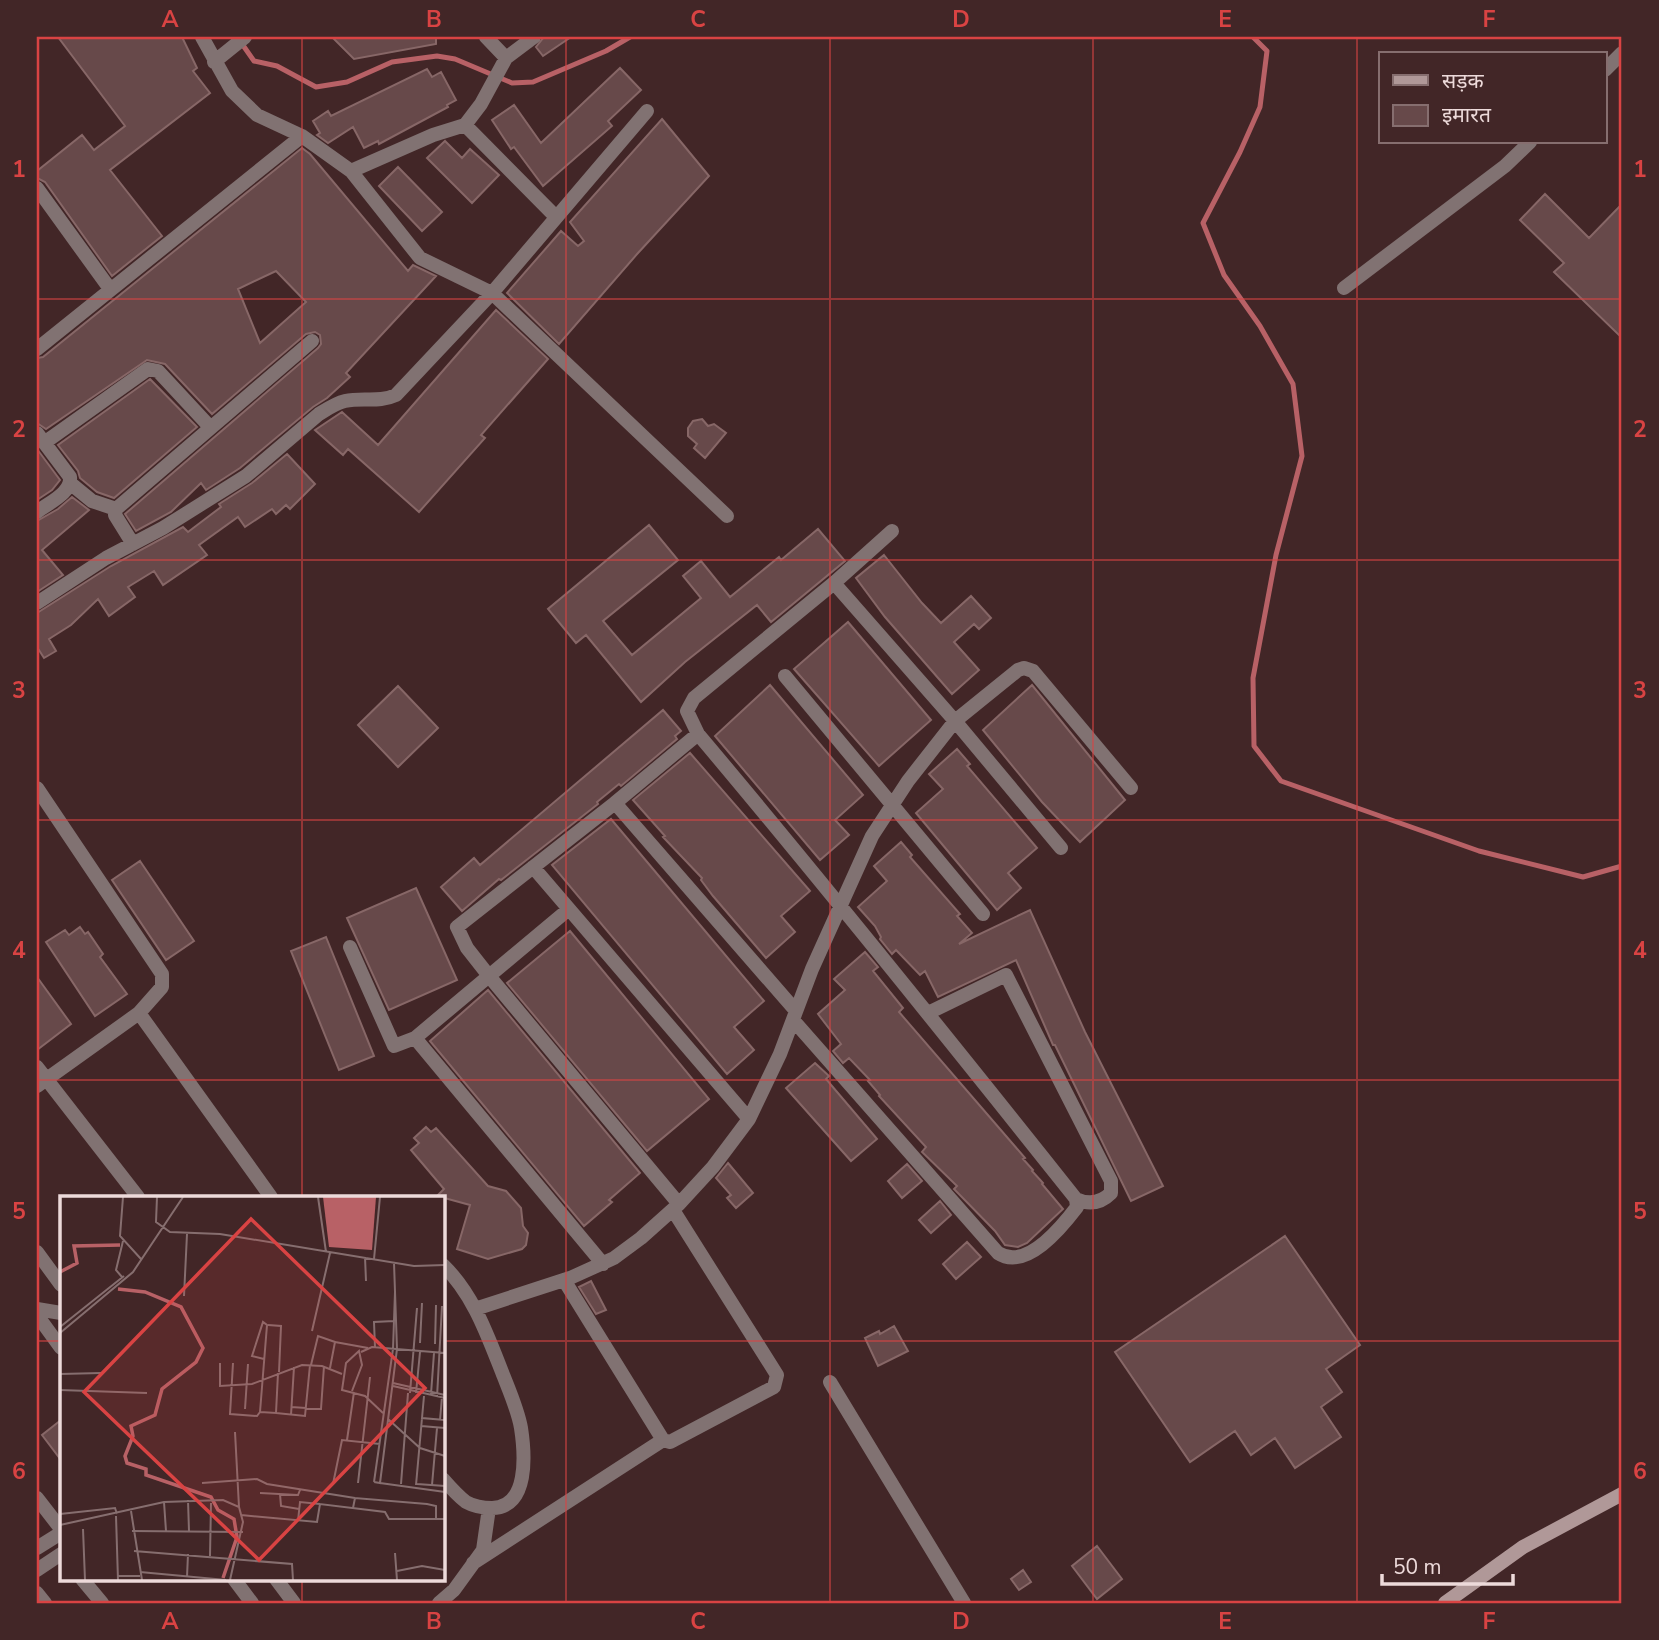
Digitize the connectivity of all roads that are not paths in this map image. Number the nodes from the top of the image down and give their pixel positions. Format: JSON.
{"nodes":[{"id":1,"x":202,"y":37,"type":"edge"},
{"id":2,"x":245,"y":37,"type":"edge"},
{"id":3,"x":486,"y":37,"type":"edge"},
{"id":4,"x":534,"y":37,"type":"edge"},
{"id":5,"x":1622,"y":53,"type":"edge"},
{"id":6,"x":506,"y":58,"type":"junction"},
{"id":7,"x":214,"y":62,"type":"junction"},
{"id":8,"x":1606,"y":69,"type":"edge"},
{"id":9,"x":647,"y":111,"type":"dead end"},
{"id":10,"x":465,"y":125,"type":"junction"},
{"id":11,"x":302,"y":136,"type":"junction"},
{"id":12,"x":1528,"y":144,"type":"edge"},
{"id":13,"x":351,"y":171,"type":"junction"},
{"id":14,"x":37,"y":188,"type":"edge"},
{"id":15,"x":556,"y":217,"type":"junction"},
{"id":16,"x":1344,"y":288,"type":"dead end"},
{"id":17,"x":110,"y":289,"type":"junction"},
{"id":18,"x":492,"y":293,"type":"junction"},
{"id":19,"x":312,"y":341,"type":"dead end"},
{"id":20,"x":37,"y":349,"type":"edge"},
{"id":21,"x":210,"y":427,"type":"junction"},
{"id":22,"x":41,"y":438,"type":"edge"},
{"id":23,"x":71,"y":483,"type":"junction"},
{"id":24,"x":116,"y":509,"type":"junction"},
{"id":25,"x":37,"y":512,"type":"edge"},
{"id":26,"x":727,"y":516,"type":"dead end"},
{"id":27,"x":892,"y":531,"type":"dead end"},
{"id":28,"x":133,"y":544,"type":"junction"},
{"id":29,"x":834,"y":583,"type":"junction"},
{"id":30,"x":37,"y":603,"type":"edge"},
{"id":31,"x":785,"y":676,"type":"dead end"},
{"id":32,"x":955,"y":721,"type":"junction"},
{"id":33,"x":698,"y":734,"type":"junction"},
{"id":34,"x":37,"y":788,"type":"edge"},
{"id":35,"x":1131,"y":788,"type":"dead end"},
{"id":36,"x":615,"y":803,"type":"junction"},
{"id":37,"x":892,"y":806,"type":"junction"},
{"id":38,"x":1061,"y":849,"type":"dead end"},
{"id":39,"x":533,"y":867,"type":"junction"},
{"id":40,"x":841,"y":903,"type":"junction"},
{"id":41,"x":569,"y":909,"type":"junction"},
{"id":42,"x":983,"y":914,"type":"dead end"},
{"id":43,"x":349,"y":947,"type":"dead end"},
{"id":44,"x":489,"y":976,"type":"junction"},
{"id":45,"x":139,"y":1013,"type":"junction"},
{"id":46,"x":928,"y":1013,"type":"junction"},
{"id":47,"x":795,"y":1016,"type":"junction"},
{"id":48,"x":415,"y":1038,"type":"junction"},
{"id":49,"x":37,"y":1067,"type":"edge"},
{"id":50,"x":41,"y":1083,"type":"edge"},
{"id":51,"x":749,"y":1119,"type":"junction"},
{"id":52,"x":137,"y":1196,"type":"edge"},
{"id":53,"x":270,"y":1196,"type":"edge"},
{"id":54,"x":1076,"y":1199,"type":"junction"},
{"id":55,"x":676,"y":1207,"type":"junction"},
{"id":56,"x":37,"y":1252,"type":"edge"},
{"id":57,"x":603,"y":1264,"type":"junction"},
{"id":58,"x":444,"y":1266,"type":"edge"},
{"id":59,"x":564,"y":1280,"type":"junction"},
{"id":60,"x":60,"y":1284,"type":"edge"},
{"id":61,"x":37,"y":1309,"type":"edge"},
{"id":62,"x":475,"y":1309,"type":"junction"},
{"id":63,"x":60,"y":1313,"type":"edge"},
{"id":64,"x":37,"y":1315,"type":"edge"},
{"id":65,"x":60,"y":1347,"type":"edge"},
{"id":66,"x":830,"y":1382,"type":"dead end"},
{"id":67,"x":663,"y":1440,"type":"junction"},
{"id":68,"x":444,"y":1480,"type":"edge"},
{"id":69,"x":1622,"y":1493,"type":"edge"},
{"id":70,"x":37,"y":1498,"type":"edge"},
{"id":71,"x":489,"y":1508,"type":"junction"},
{"id":72,"x":52,"y":1538,"type":"edge"},
{"id":73,"x":60,"y":1555,"type":"edge"},
{"id":74,"x":473,"y":1563,"type":"junction"},
{"id":75,"x":37,"y":1570,"type":"edge"},
{"id":76,"x":83,"y":1580,"type":"edge"},
{"id":77,"x":235,"y":1580,"type":"edge"},
{"id":78,"x":277,"y":1580,"type":"edge"},
{"id":79,"x":37,"y":1593,"type":"edge"},
{"id":80,"x":444,"y":1602,"type":"edge"},
{"id":81,"x":45,"y":1603,"type":"edge"},
{"id":82,"x":102,"y":1603,"type":"edge"},
{"id":83,"x":252,"y":1603,"type":"edge"},
{"id":84,"x":294,"y":1603,"type":"edge"},
{"id":85,"x":964,"y":1603,"type":"edge"},
{"id":86,"x":1445,"y":1603,"type":"edge"}],
"edges":[{"from":1,"to":7,"type":"street"},
{"from":2,"to":7,"type":"street"},
{"from":3,"to":6,"type":"street"},
{"from":4,"to":6,"type":"street"},
{"from":5,"to":8,"type":"street"},
{"from":6,"to":10,"type":"street"},
{"from":7,"to":11,"type":"street"},
{"from":9,"to":15,"type":"street"},
{"from":10,"to":13,"type":"street"},
{"from":10,"to":15,"type":"street"},
{"from":11,"to":13,"type":"street"},
{"from":11,"to":17,"type":"street"},
{"from":12,"to":16,"type":"street"},
{"from":13,"to":18,"type":"street"},
{"from":14,"to":17,"type":"street"},
{"from":15,"to":18,"type":"street"},
{"from":17,"to":20,"type":"street"},
{"from":18,"to":26,"type":"street"},
{"from":18,"to":28,"type":"street"},
{"from":19,"to":21,"type":"street"},
{"from":21,"to":22,"type":"street"},
{"from":21,"to":24,"type":"street"},
{"from":22,"to":23,"type":"street"},
{"from":23,"to":24,"type":"street"},
{"from":23,"to":25,"type":"street"},
{"from":24,"to":28,"type":"street"},
{"from":27,"to":29,"type":"street"},
{"from":28,"to":30,"type":"street"},
{"from":29,"to":32,"type":"street"},
{"from":29,"to":33,"type":"street"},
{"from":31,"to":37,"type":"street"},
{"from":32,"to":35,"type":"street"},
{"from":32,"to":37,"type":"street"},
{"from":32,"to":38,"type":"street"},
{"from":33,"to":36,"type":"street"},
{"from":33,"to":40,"type":"street"},
{"from":34,"to":45,"type":"street"},
{"from":36,"to":39,"type":"street"},
{"from":36,"to":47,"type":"street"},
{"from":37,"to":40,"type":"street"},
{"from":37,"to":42,"type":"street"},
{"from":39,"to":41,"type":"street"},
{"from":39,"to":44,"type":"street"},
{"from":40,"to":46,"type":"street"},
{"from":40,"to":47,"type":"street"},
{"from":41,"to":44,"type":"street"},
{"from":41,"to":51,"type":"street"},
{"from":43,"to":48,"type":"street"},
{"from":44,"to":48,"type":"street"},
{"from":44,"to":55,"type":"street"},
{"from":45,"to":50,"type":"street"},
{"from":45,"to":53,"type":"street"},
{"from":46,"to":54,"type":"street"},
{"from":46,"to":54,"type":"street"},
{"from":47,"to":51,"type":"street"},
{"from":47,"to":54,"type":"street"},
{"from":48,"to":57,"type":"street"},
{"from":49,"to":50,"type":"street"},
{"from":50,"to":52,"type":"street"},
{"from":51,"to":55,"type":"street"},
{"from":55,"to":57,"type":"street"},
{"from":55,"to":67,"type":"street"},
{"from":56,"to":60,"type":"street"},
{"from":57,"to":59,"type":"street"},
{"from":58,"to":62,"type":"street"},
{"from":59,"to":62,"type":"street"},
{"from":59,"to":67,"type":"street"},
{"from":61,"to":63,"type":"street"},
{"from":62,"to":71,"type":"street"},
{"from":64,"to":65,"type":"street"},
{"from":66,"to":85,"type":"street"},
{"from":67,"to":74,"type":"street"},
{"from":68,"to":71,"type":"street"},
{"from":69,"to":86,"type":"street"},
{"from":70,"to":72,"type":"street"},
{"from":71,"to":74,"type":"street"},
{"from":73,"to":75,"type":"street"},
{"from":74,"to":80,"type":"street"},
{"from":76,"to":82,"type":"street"},
{"from":77,"to":83,"type":"street"},
{"from":78,"to":84,"type":"street"},
{"from":79,"to":81,"type":"street"}]}
